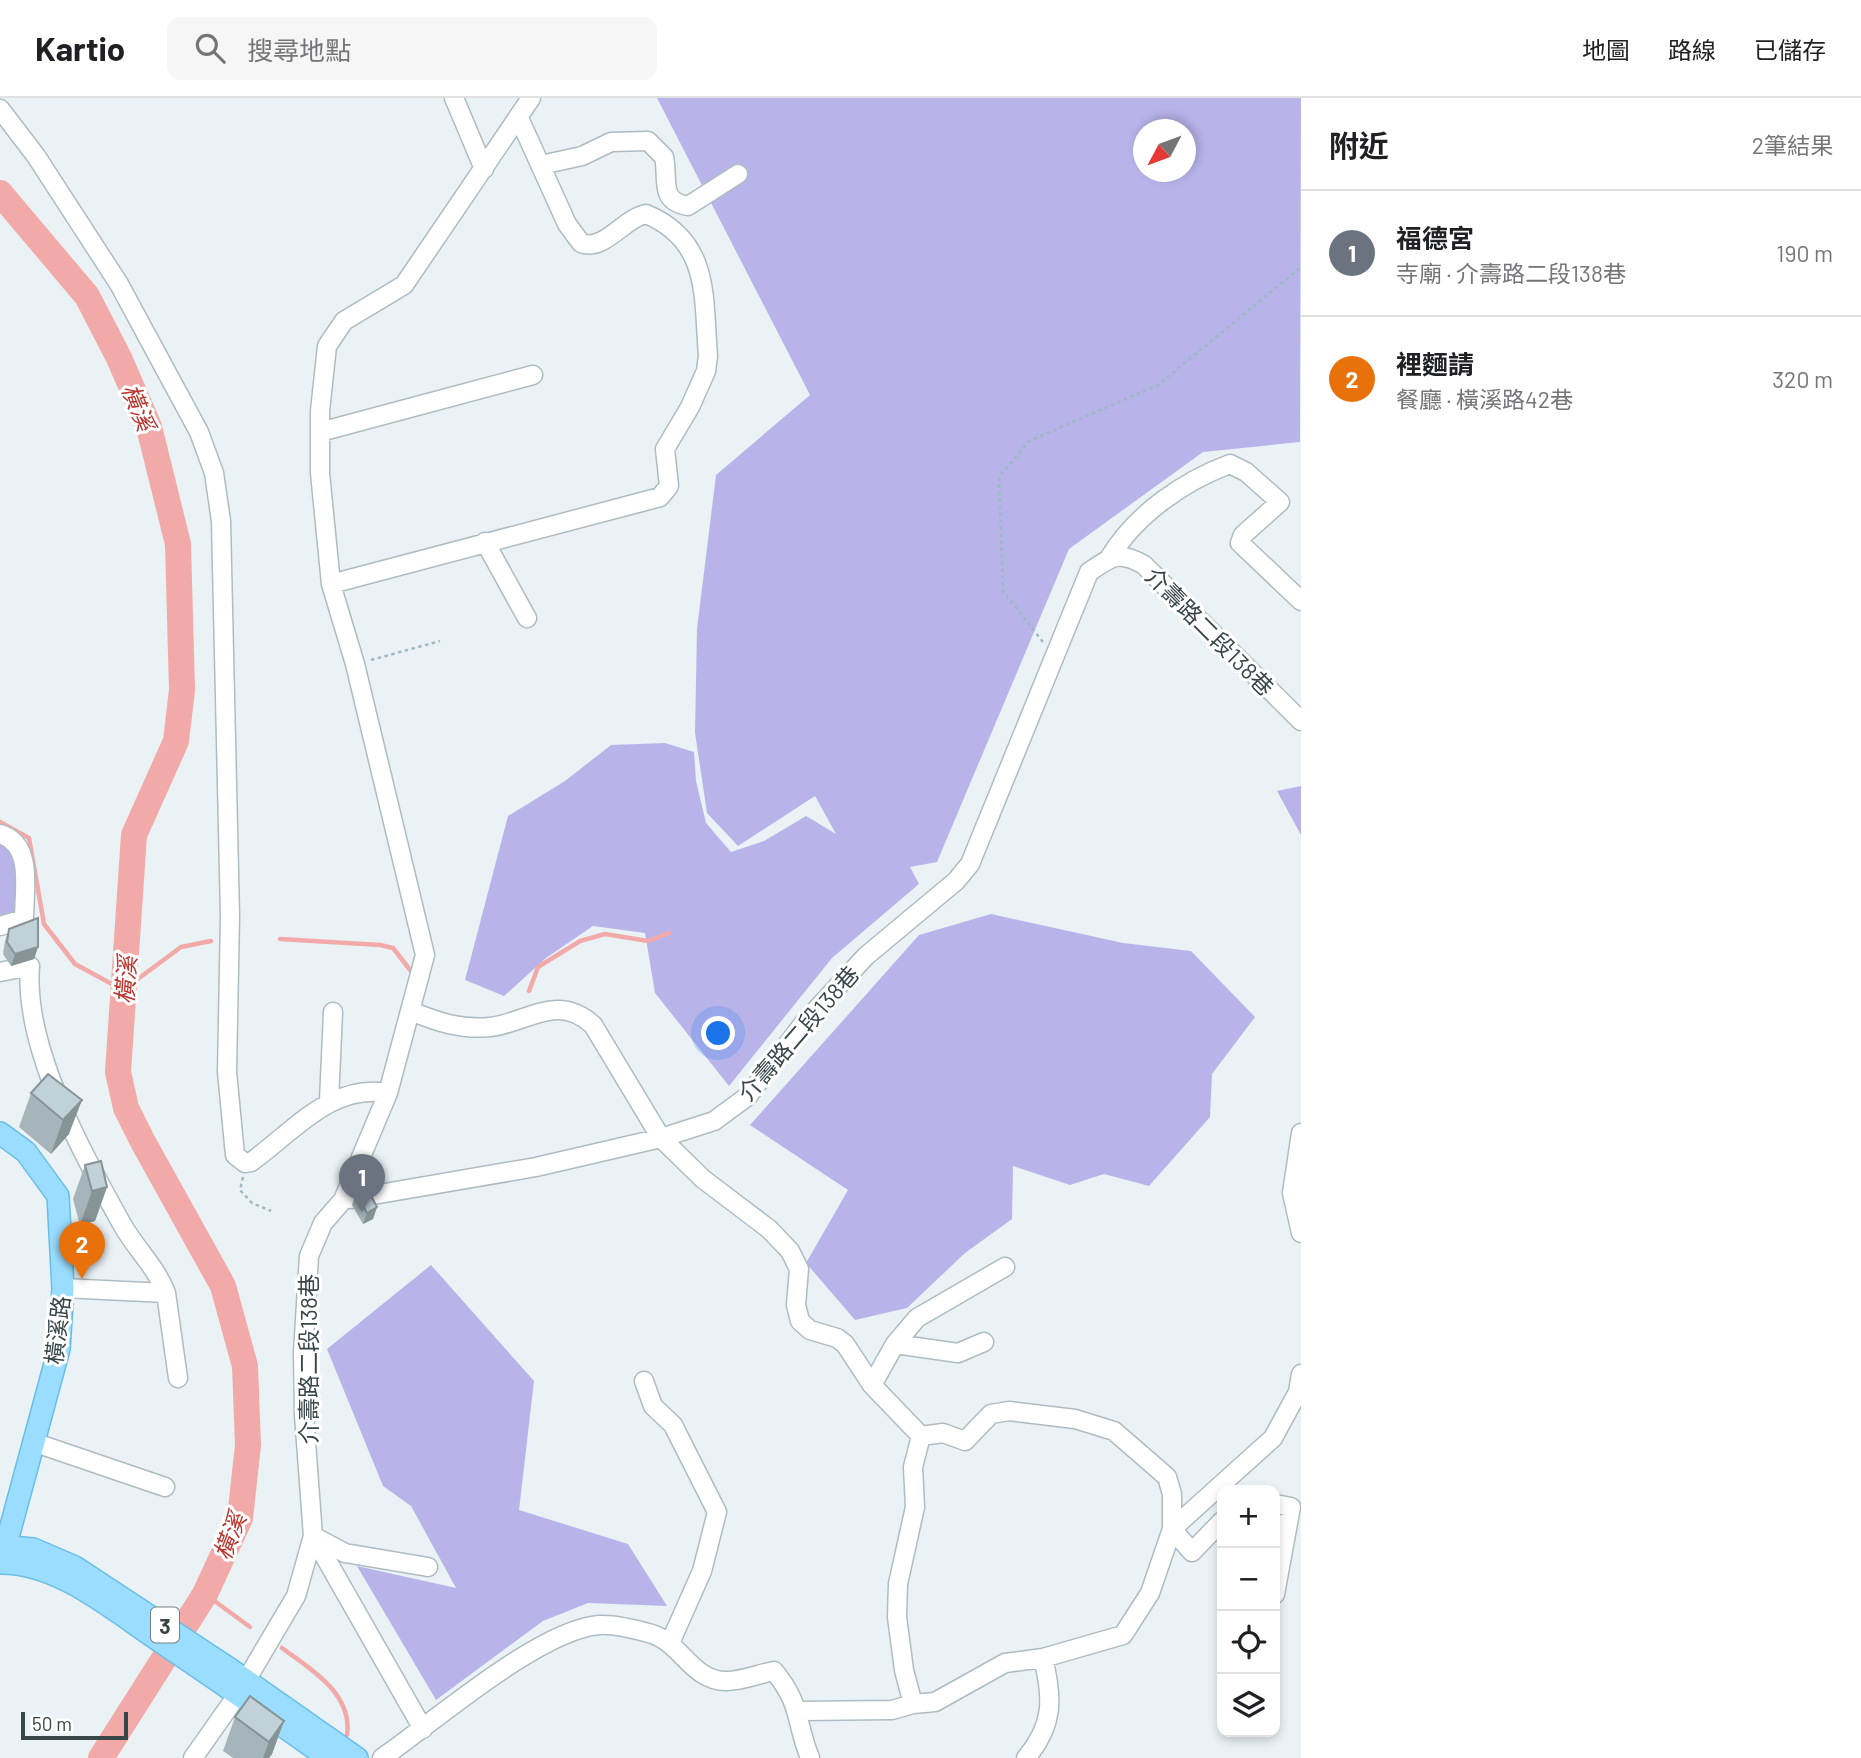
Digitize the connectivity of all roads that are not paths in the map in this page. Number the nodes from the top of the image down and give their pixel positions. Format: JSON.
{"nodes":[{"id":1,"x":454,"y":98,"type":"edge"},
{"id":2,"x":531,"y":98,"type":"edge"},
{"id":3,"x":0,"y":108,"type":"edge"},
{"id":4,"x":519,"y":118,"type":"junction"},
{"id":5,"x":541,"y":165,"type":"junction"},
{"id":6,"x":484,"y":169,"type":"junction"},
{"id":7,"x":737,"y":174,"type":"dead end"},
{"id":8,"x":533,"y":375,"type":"dead end"},
{"id":9,"x":320,"y":432,"type":"junction"},
{"id":10,"x":485,"y":542,"type":"junction"},
{"id":11,"x":1110,"y":557,"type":"junction"},
{"id":12,"x":331,"y":584,"type":"junction"},
{"id":13,"x":1301,"y":601,"type":"edge"},
{"id":14,"x":527,"y":618,"type":"dead end"},
{"id":15,"x":1301,"y":721,"type":"edge"},
{"id":16,"x":0,"y":834,"type":"edge"},
{"id":17,"x":0,"y":926,"type":"edge"},
{"id":18,"x":0,"y":972,"type":"edge"},
{"id":19,"x":333,"y":1012,"type":"dead end"},
{"id":20,"x":411,"y":1012,"type":"junction"},
{"id":21,"x":388,"y":1093,"type":"junction"},
{"id":22,"x":329,"y":1101,"type":"junction"},
{"id":23,"x":0,"y":1133,"type":"edge"},
{"id":24,"x":1301,"y":1133,"type":"edge"},
{"id":25,"x":661,"y":1138,"type":"junction"},
{"id":26,"x":343,"y":1200,"type":"junction"},
{"id":27,"x":1301,"y":1233,"type":"edge"},
{"id":28,"x":1005,"y":1267,"type":"dead end"},
{"id":29,"x":63,"y":1288,"type":"junction"},
{"id":30,"x":166,"y":1293,"type":"junction"},
{"id":31,"x":984,"y":1342,"type":"dead end"},
{"id":32,"x":895,"y":1344,"type":"junction"},
{"id":33,"x":1301,"y":1374,"type":"edge"},
{"id":34,"x":178,"y":1378,"type":"dead end"},
{"id":35,"x":643,"y":1381,"type":"dead end"},
{"id":36,"x":872,"y":1385,"type":"junction"},
{"id":37,"x":921,"y":1436,"type":"junction"},
{"id":38,"x":33,"y":1442,"type":"junction"},
{"id":39,"x":165,"y":1487,"type":"dead end"},
{"id":40,"x":1280,"y":1505,"type":"edge"},
{"id":41,"x":1217,"y":1526,"type":"edge"},
{"id":42,"x":1172,"y":1529,"type":"junction"},
{"id":43,"x":313,"y":1536,"type":"junction"},
{"id":44,"x":1,"y":1555,"type":"edge"},
{"id":45,"x":428,"y":1567,"type":"dead end"},
{"id":46,"x":1280,"y":1567,"type":"edge"},
{"id":47,"x":670,"y":1643,"type":"junction"},
{"id":48,"x":1043,"y":1658,"type":"junction"},
{"id":49,"x":234,"y":1681,"type":"junction"},
{"id":50,"x":913,"y":1704,"type":"junction"},
{"id":51,"x":799,"y":1711,"type":"junction"},
{"id":52,"x":423,"y":1729,"type":"junction"},
{"id":53,"x":193,"y":1758,"type":"edge"},
{"id":54,"x":327,"y":1758,"type":"edge"},
{"id":55,"x":357,"y":1758,"type":"edge"},
{"id":56,"x":382,"y":1758,"type":"edge"},
{"id":57,"x":810,"y":1758,"type":"edge"},
{"id":58,"x":1027,"y":1758,"type":"edge"}],
"edges":[{"from":1,"to":6,"type":"street"},
{"from":2,"to":4,"type":"street"},
{"from":3,"to":22,"type":"street"},
{"from":4,"to":5,"type":"street"},
{"from":4,"to":6,"type":"street"},
{"from":5,"to":7,"type":"street"},
{"from":5,"to":10,"type":"street"},
{"from":6,"to":9,"type":"street"},
{"from":8,"to":9,"type":"street"},
{"from":9,"to":12,"type":"street"},
{"from":10,"to":12,"type":"street"},
{"from":10,"to":14,"type":"street"},
{"from":11,"to":13,"type":"street"},
{"from":11,"to":15,"type":"street","name":"介壽路二段138巷"},
{"from":11,"to":25,"type":"street","name":"介壽路二段138巷"},
{"from":12,"to":20,"type":"street"},
{"from":16,"to":17,"type":"street"},
{"from":18,"to":30,"type":"street"},
{"from":19,"to":22,"type":"street"},
{"from":20,"to":21,"type":"street"},
{"from":20,"to":25,"type":"street"},
{"from":21,"to":22,"type":"street"},
{"from":21,"to":26,"type":"street"},
{"from":23,"to":29,"type":"main road","name":"橫溪路"},
{"from":24,"to":27,"type":"street"},
{"from":25,"to":26,"type":"street","name":"介壽路二段138巷"},
{"from":25,"to":36,"type":"street"},
{"from":26,"to":43,"type":"street","name":"介壽路二段138巷"},
{"from":28,"to":32,"type":"street"},
{"from":29,"to":30,"type":"street"},
{"from":29,"to":38,"type":"main road","name":"橫溪路"},
{"from":30,"to":34,"type":"street"},
{"from":31,"to":32,"type":"street"},
{"from":32,"to":36,"type":"street"},
{"from":33,"to":42,"type":"street"},
{"from":35,"to":47,"type":"street"},
{"from":36,"to":37,"type":"street"},
{"from":37,"to":42,"type":"street"},
{"from":37,"to":50,"type":"street"},
{"from":38,"to":39,"type":"street"},
{"from":38,"to":44,"type":"main road","name":"橫溪路"},
{"from":40,"to":46,"type":"street"},
{"from":41,"to":42,"type":"street"},
{"from":42,"to":48,"type":"street"},
{"from":43,"to":45,"type":"street"},
{"from":43,"to":49,"type":"street","name":"介壽路二段138巷"},
{"from":43,"to":52,"type":"street"},
{"from":44,"to":49,"type":"main road","number":"3"},
{"from":47,"to":51,"type":"street"},
{"from":47,"to":52,"type":"street"},
{"from":48,"to":50,"type":"street"},
{"from":48,"to":58,"type":"street"},
{"from":49,"to":53,"type":"street","name":"介壽路二段138巷"},
{"from":49,"to":54,"type":"main road","number":"3"},
{"from":49,"to":55,"type":"main road","number":"3"},
{"from":50,"to":51,"type":"street"},
{"from":51,"to":57,"type":"street"},
{"from":52,"to":56,"type":"street"}]}
